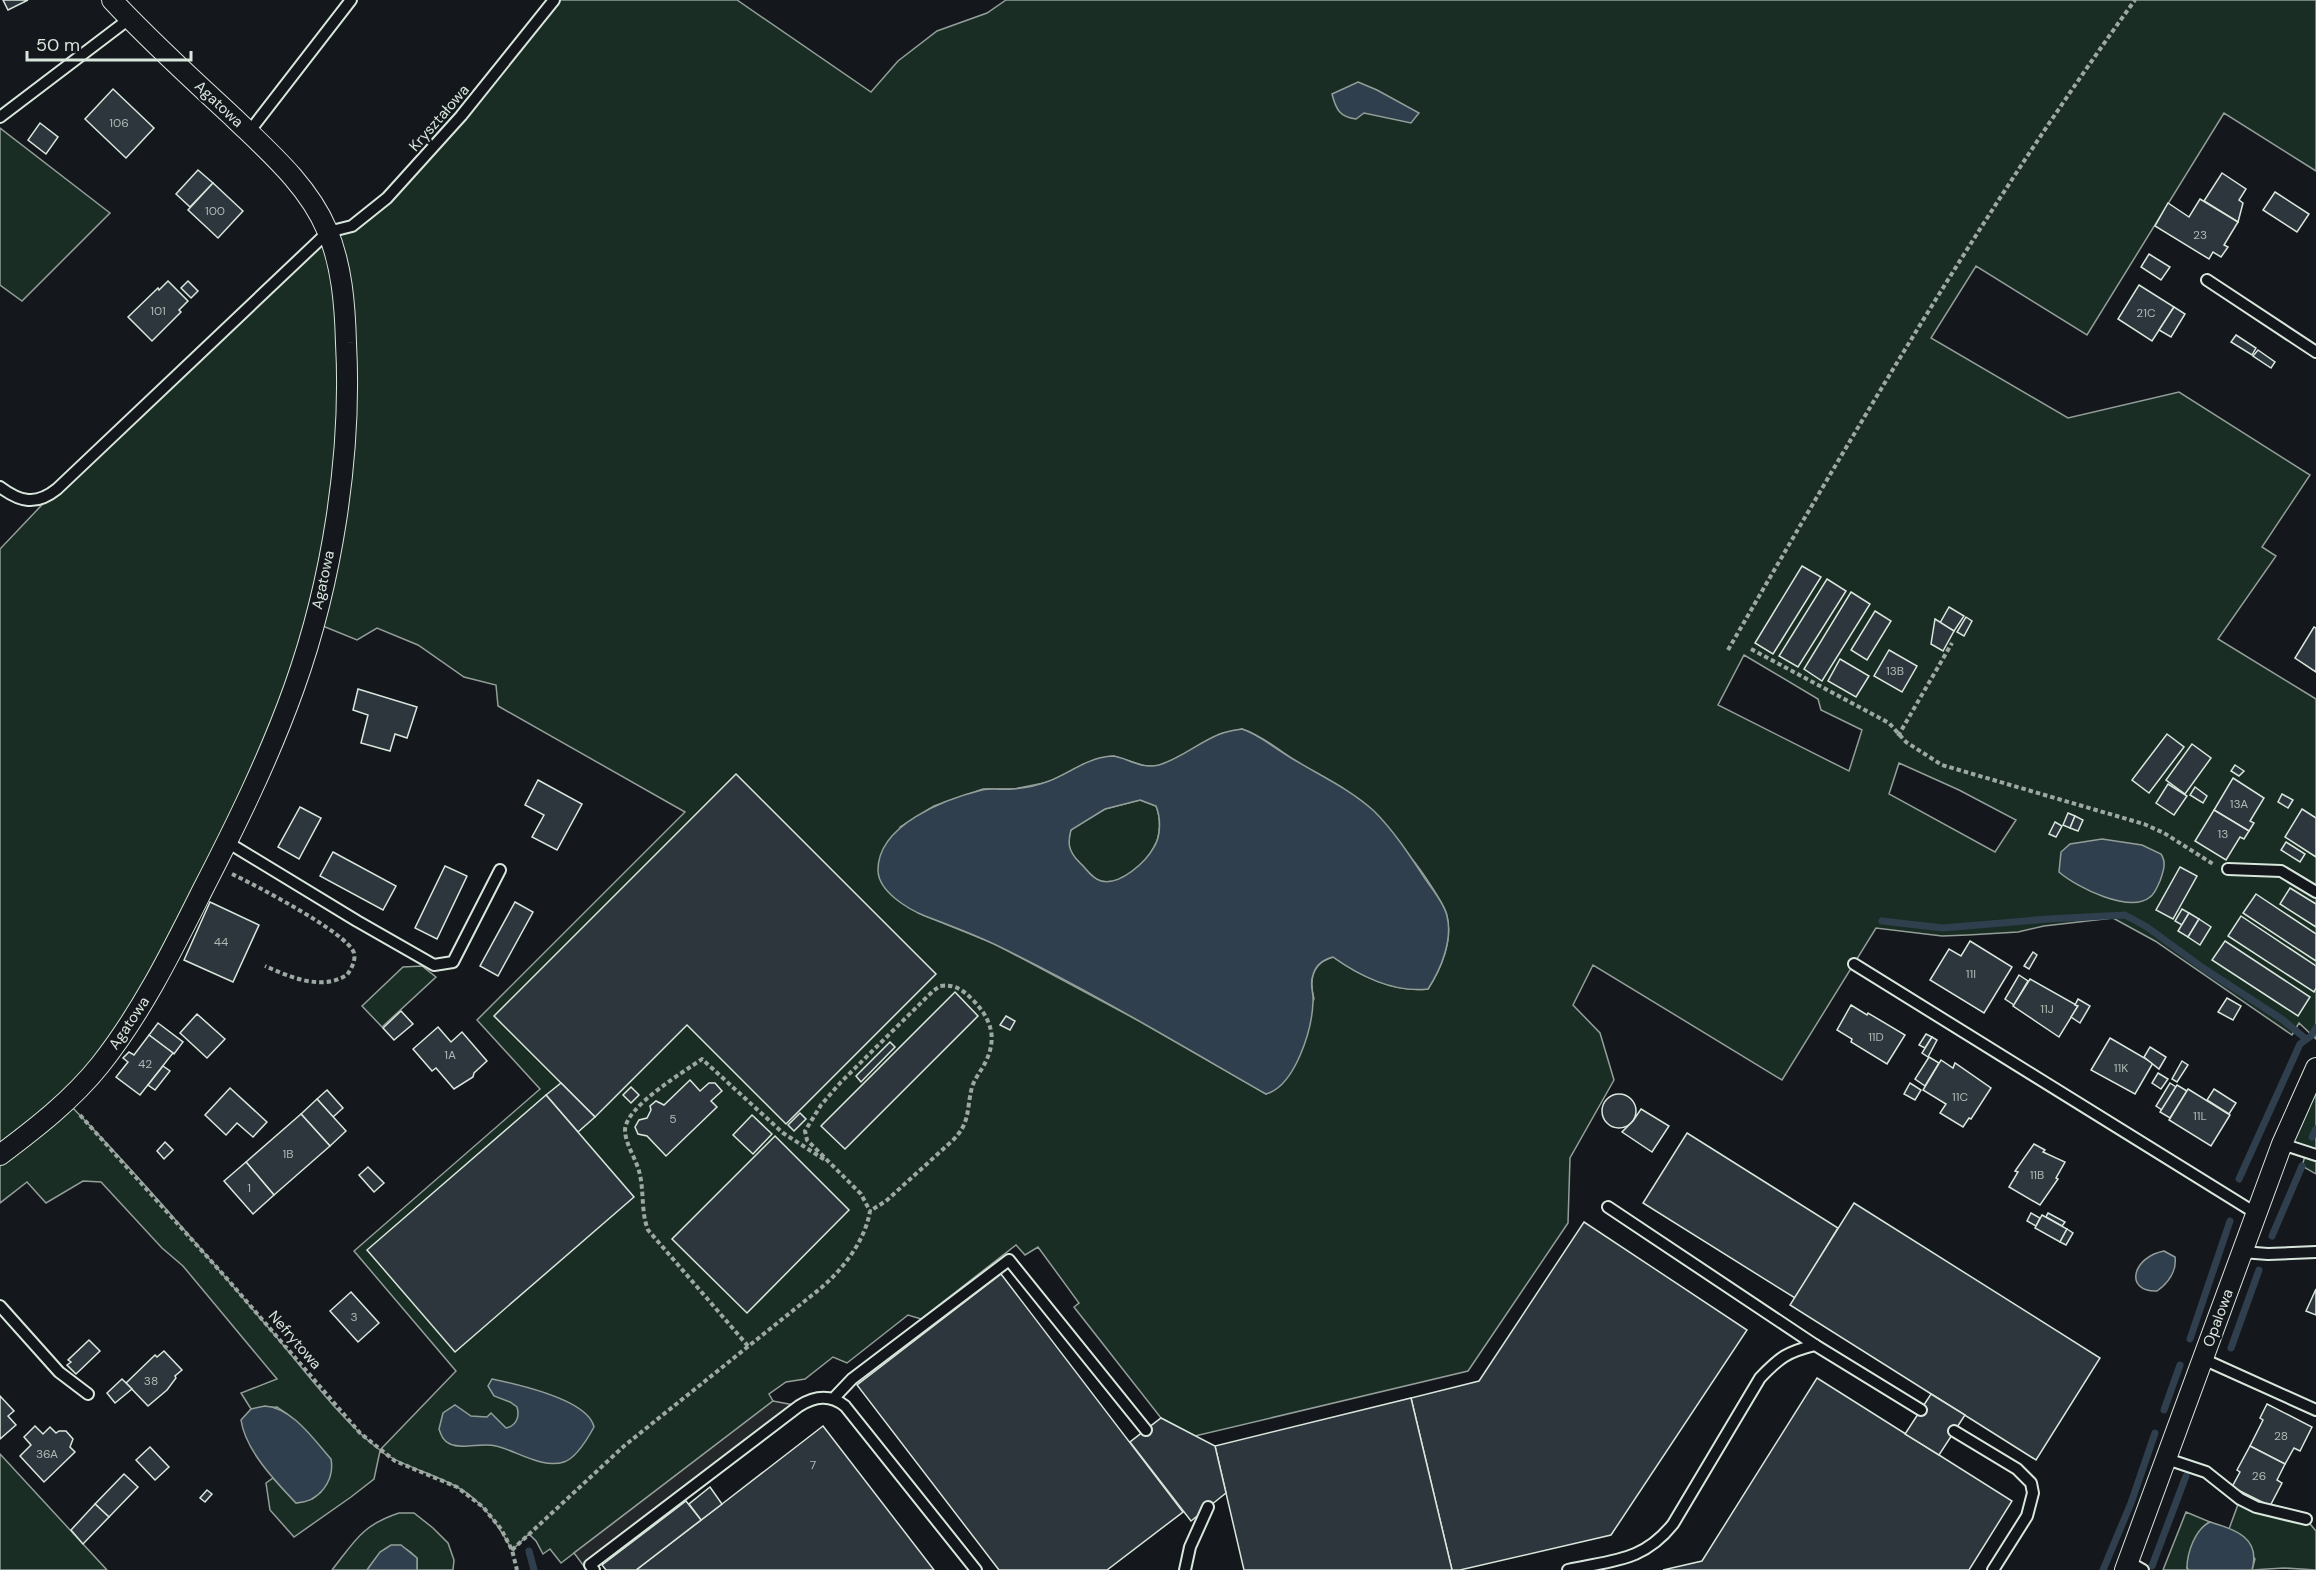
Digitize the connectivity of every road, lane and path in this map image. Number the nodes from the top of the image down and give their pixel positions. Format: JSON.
{"nodes":[{"id":1,"x":111,"y":0,"type":"edge"},
{"id":2,"x":351,"y":0,"type":"edge"},
{"id":3,"x":554,"y":0,"type":"edge"},
{"id":4,"x":2135,"y":0,"type":"edge"},
{"id":5,"x":129,"y":19,"type":"junction"},
{"id":6,"x":0,"y":117,"type":"edge"},
{"id":7,"x":249,"y":132,"type":"junction"},
{"id":8,"x":328,"y":232,"type":"junction"},
{"id":9,"x":2207,"y":280,"type":"dead end"},
{"id":10,"x":2316,"y":352,"type":"edge"},
{"id":11,"x":0,"y":487,"type":"edge"},
{"id":12,"x":1952,"y":643,"type":"dead end"},
{"id":13,"x":1751,"y":649,"type":"dead end"},
{"id":14,"x":1728,"y":650,"type":"dead end"},
{"id":15,"x":1898,"y":736,"type":"junction"},
{"id":16,"x":227,"y":842,"type":"junction"},
{"id":17,"x":215,"y":866,"type":"junction"},
{"id":18,"x":2228,"y":869,"type":"joint"},
{"id":19,"x":500,"y":870,"type":"dead end"},
{"id":20,"x":2316,"y":892,"type":"edge"},
{"id":21,"x":1854,"y":964,"type":"dead end"},
{"id":22,"x":265,"y":966,"type":"dead end"},
{"id":23,"x":2316,"y":1068,"type":"edge"},
{"id":24,"x":67,"y":1102,"type":"junction"},
{"id":25,"x":2282,"y":1144,"type":"junction"},
{"id":26,"x":0,"y":1155,"type":"edge"},
{"id":27,"x":2316,"y":1155,"type":"edge"},
{"id":28,"x":829,"y":1162,"type":"junction"},
{"id":29,"x":1608,"y":1207,"type":"dead end"},
{"id":30,"x":870,"y":1211,"type":"junction"},
{"id":31,"x":2257,"y":1214,"type":"junction"},
{"id":32,"x":2242,"y":1252,"type":"junction"},
{"id":33,"x":2316,"y":1252,"type":"edge"},
{"id":34,"x":0,"y":1306,"type":"edge"},
{"id":35,"x":1815,"y":1345,"type":"junction"},
{"id":36,"x":748,"y":1346,"type":"junction"},
{"id":37,"x":2203,"y":1359,"type":"junction"},
{"id":38,"x":88,"y":1394,"type":"dead end"},
{"id":39,"x":833,"y":1399,"type":"junction"},
{"id":40,"x":1921,"y":1410,"type":"dead end"},
{"id":41,"x":2316,"y":1410,"type":"edge"},
{"id":42,"x":1146,"y":1430,"type":"dead end"},
{"id":43,"x":1954,"y":1431,"type":"dead end"},
{"id":44,"x":2167,"y":1459,"type":"junction"},
{"id":45,"x":1208,"y":1507,"type":"dead end"},
{"id":46,"x":2306,"y":1519,"type":"dead end"},
{"id":47,"x":512,"y":1550,"type":"junction"},
{"id":48,"x":2133,"y":1567,"type":"edge"},
{"id":49,"x":517,"y":1570,"type":"edge"},
{"id":50,"x":594,"y":1570,"type":"edge"},
{"id":51,"x":976,"y":1570,"type":"edge"},
{"id":52,"x":1185,"y":1570,"type":"edge"},
{"id":53,"x":1568,"y":1570,"type":"edge"},
{"id":54,"x":1993,"y":1570,"type":"edge"}],
"edges":[{"from":1,"to":5,"type":"street","name":"Agatowa"},
{"from":2,"to":7,"type":"lane"},
{"from":3,"to":8,"type":"lane","name":"Kryształowa"},
{"from":4,"to":14,"type":"path"},
{"from":5,"to":6,"type":"lane"},
{"from":5,"to":7,"type":"street","name":"Agatowa"},
{"from":7,"to":8,"type":"street","name":"Agatowa"},
{"from":8,"to":11,"type":"lane"},
{"from":8,"to":16,"type":"street","name":"Agatowa"},
{"from":9,"to":10,"type":"lane"},
{"from":12,"to":15,"type":"path"},
{"from":13,"to":15,"type":"path"},
{"from":15,"to":18,"type":"path"},
{"from":16,"to":17,"type":"street","name":"Agatowa"},
{"from":16,"to":19,"type":"lane"},
{"from":17,"to":22,"type":"path"},
{"from":17,"to":24,"type":"street","name":"Agatowa"},
{"from":18,"to":20,"type":"lane"},
{"from":21,"to":31,"type":"lane"},
{"from":23,"to":25,"type":"street","name":"Opalowa"},
{"from":24,"to":26,"type":"street","name":"Agatowa"},
{"from":24,"to":47,"type":"path","name":"Nefrytowa"},
{"from":25,"to":27,"type":"lane"},
{"from":25,"to":31,"type":"street","name":"Opalowa"},
{"from":28,"to":30,"type":"path"},
{"from":28,"to":30,"type":"path"},
{"from":28,"to":36,"type":"path"},
{"from":29,"to":35,"type":"lane"},
{"from":30,"to":36,"type":"path"},
{"from":31,"to":32,"type":"street","name":"Opalowa"},
{"from":32,"to":33,"type":"lane"},
{"from":32,"to":37,"type":"street","name":"Opalowa"},
{"from":34,"to":38,"type":"lane"},
{"from":35,"to":40,"type":"lane"},
{"from":35,"to":53,"type":"lane"},
{"from":36,"to":47,"type":"path"},
{"from":37,"to":41,"type":"lane"},
{"from":37,"to":44,"type":"street","name":"Opalowa"},
{"from":39,"to":42,"type":"lane"},
{"from":39,"to":50,"type":"lane"},
{"from":39,"to":51,"type":"lane"},
{"from":43,"to":54,"type":"lane"},
{"from":44,"to":46,"type":"lane"},
{"from":44,"to":48,"type":"street","name":"Opalowa"},
{"from":45,"to":52,"type":"lane"},
{"from":47,"to":49,"type":"path","name":"Nefrytowa"}]}
